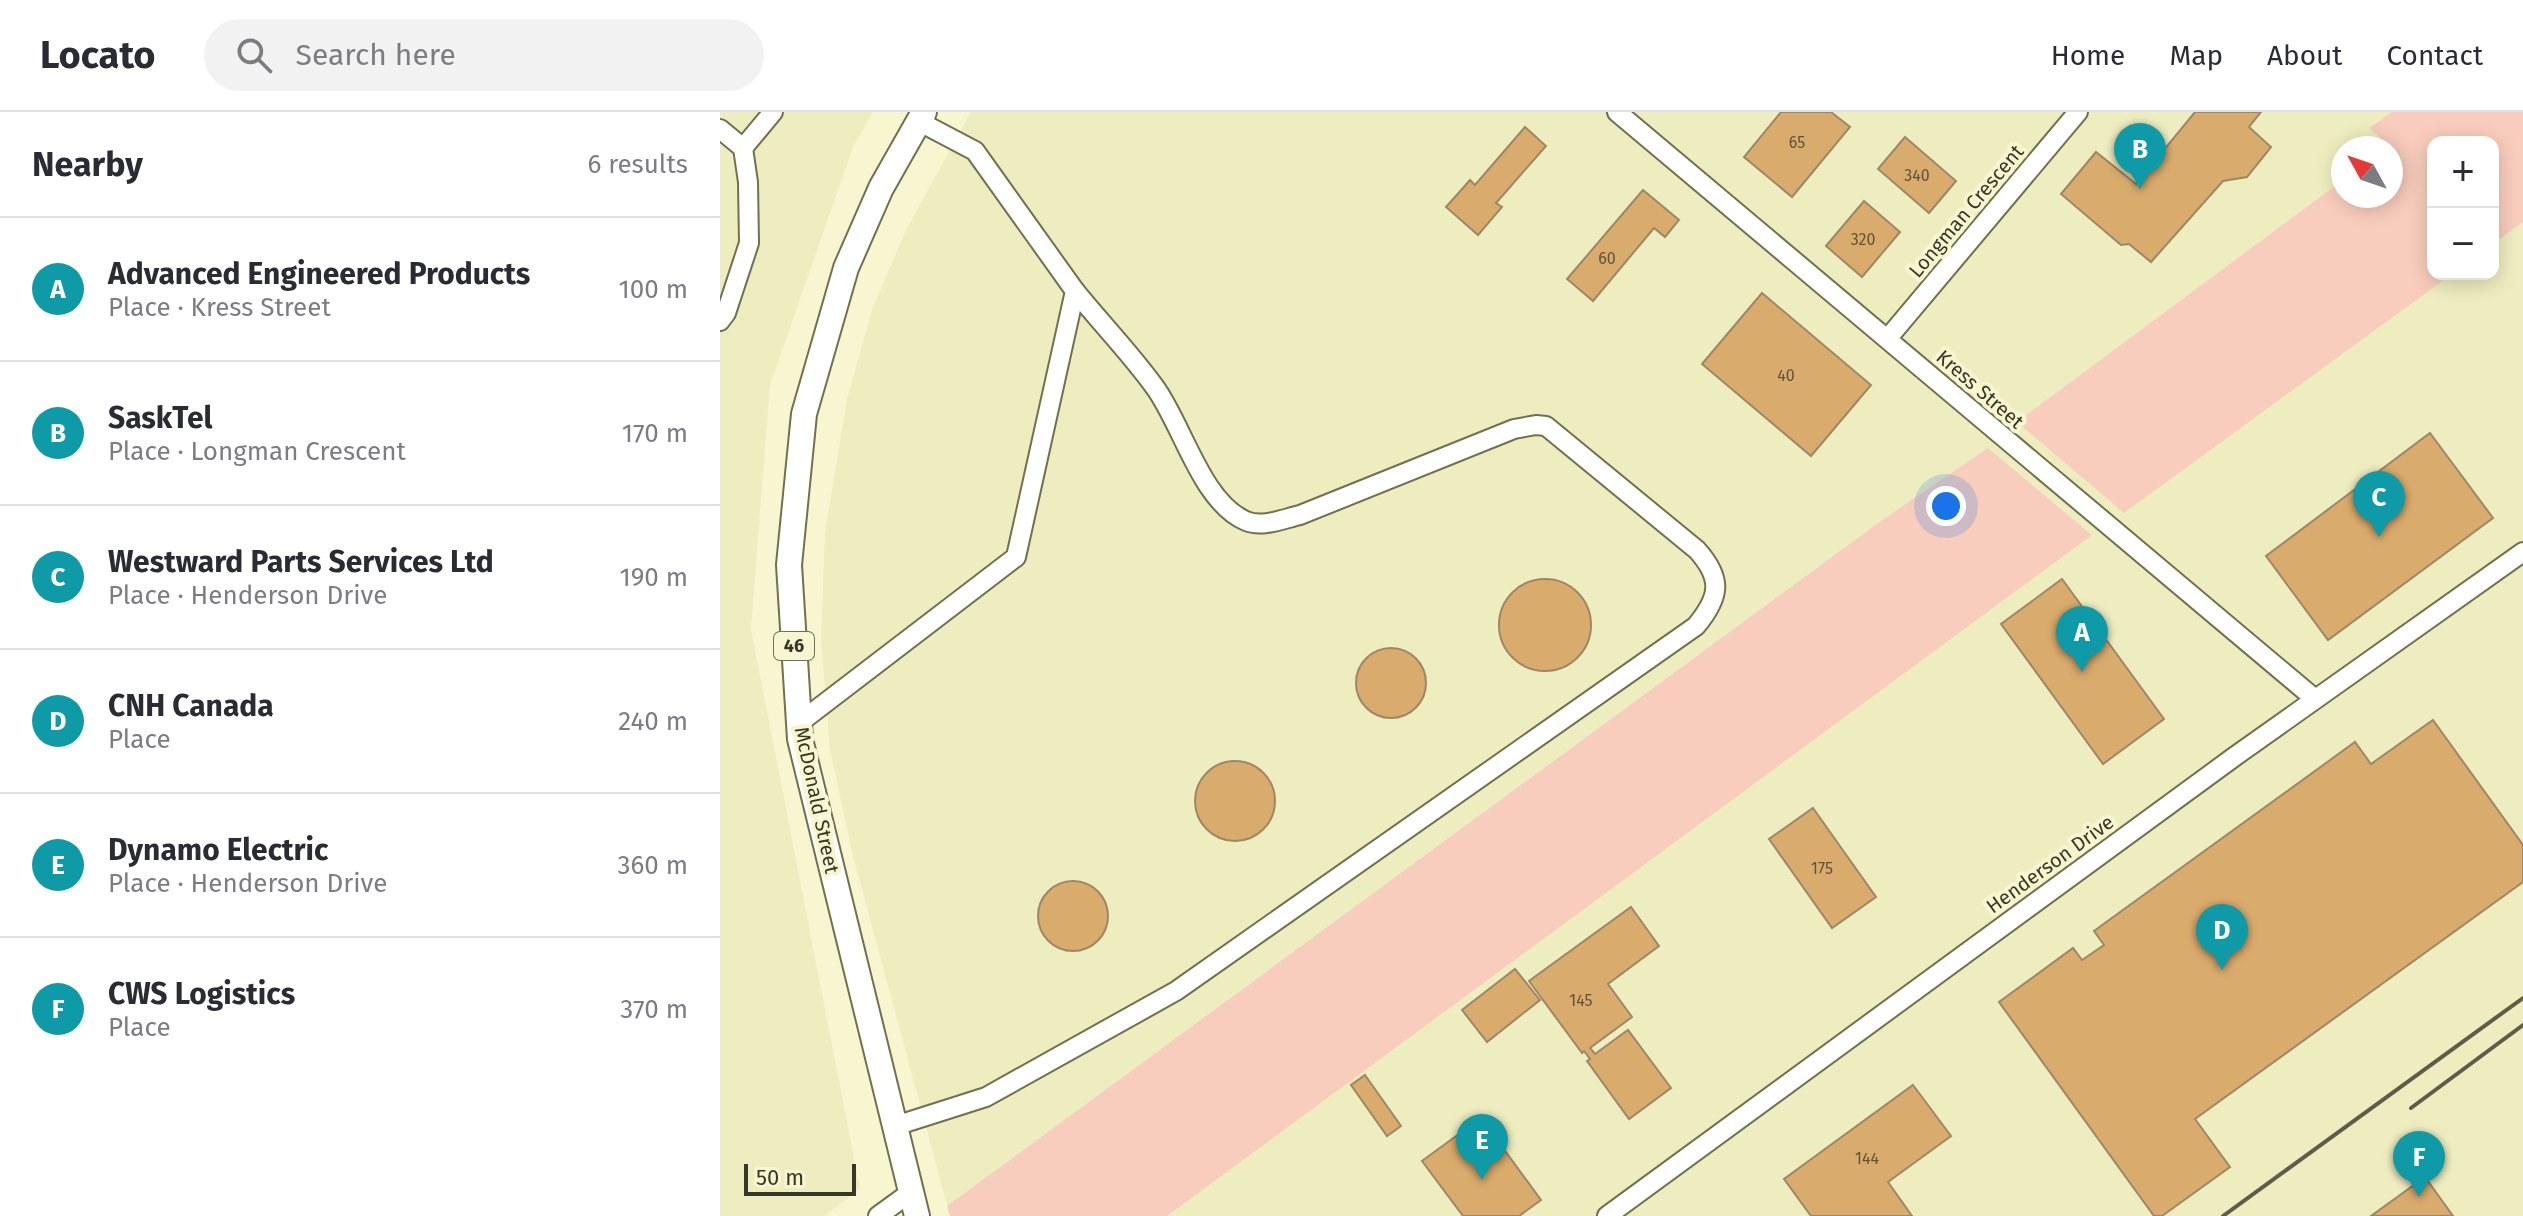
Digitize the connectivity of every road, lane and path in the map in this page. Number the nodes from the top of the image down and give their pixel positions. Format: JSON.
{"nodes":[{"id":1,"x":773,"y":112,"type":"edge"},
{"id":2,"x":1617,"y":112,"type":"edge"},
{"id":3,"x":2078,"y":112,"type":"edge"},
{"id":4,"x":921,"y":116,"type":"edge"},
{"id":5,"x":720,"y":129,"type":"edge"},
{"id":6,"x":743,"y":148,"type":"junction"},
{"id":7,"x":1075,"y":291,"type":"junction"},
{"id":8,"x":720,"y":321,"type":"edge"},
{"id":9,"x":1888,"y":338,"type":"junction"},
{"id":10,"x":2523,"y":552,"type":"edge"},
{"id":11,"x":2315,"y":699,"type":"junction"},
{"id":12,"x":799,"y":723,"type":"junction"},
{"id":13,"x":895,"y":1126,"type":"junction"},
{"id":14,"x":911,"y":1192,"type":"junction"},
{"id":15,"x":878,"y":1216,"type":"edge"},
{"id":16,"x":917,"y":1216,"type":"edge"},
{"id":17,"x":1607,"y":1216,"type":"edge"}],
"edges":[{"from":1,"to":6,"type":"street"},
{"from":2,"to":9,"type":"street","name":"Kress Street"},
{"from":3,"to":9,"type":"street","name":"Longman Crescent"},
{"from":4,"to":7,"type":"street"},
{"from":4,"to":12,"type":"main road","name":"McDonald Street","number":"46"},
{"from":5,"to":6,"type":"street"},
{"from":6,"to":8,"type":"street"},
{"from":7,"to":12,"type":"street"},
{"from":7,"to":13,"type":"street"},
{"from":9,"to":11,"type":"street","name":"Kress Street"},
{"from":10,"to":11,"type":"street","name":"Henderson Drive"},
{"from":11,"to":17,"type":"street","name":"Henderson Drive"},
{"from":12,"to":13,"type":"main road","name":"McDonald Street","number":"46"},
{"from":13,"to":14,"type":"main road","name":"McDonald Street","number":"46"},
{"from":14,"to":15,"type":"street"},
{"from":14,"to":16,"type":"main road","name":"McDonald Street","number":"46"}]}
